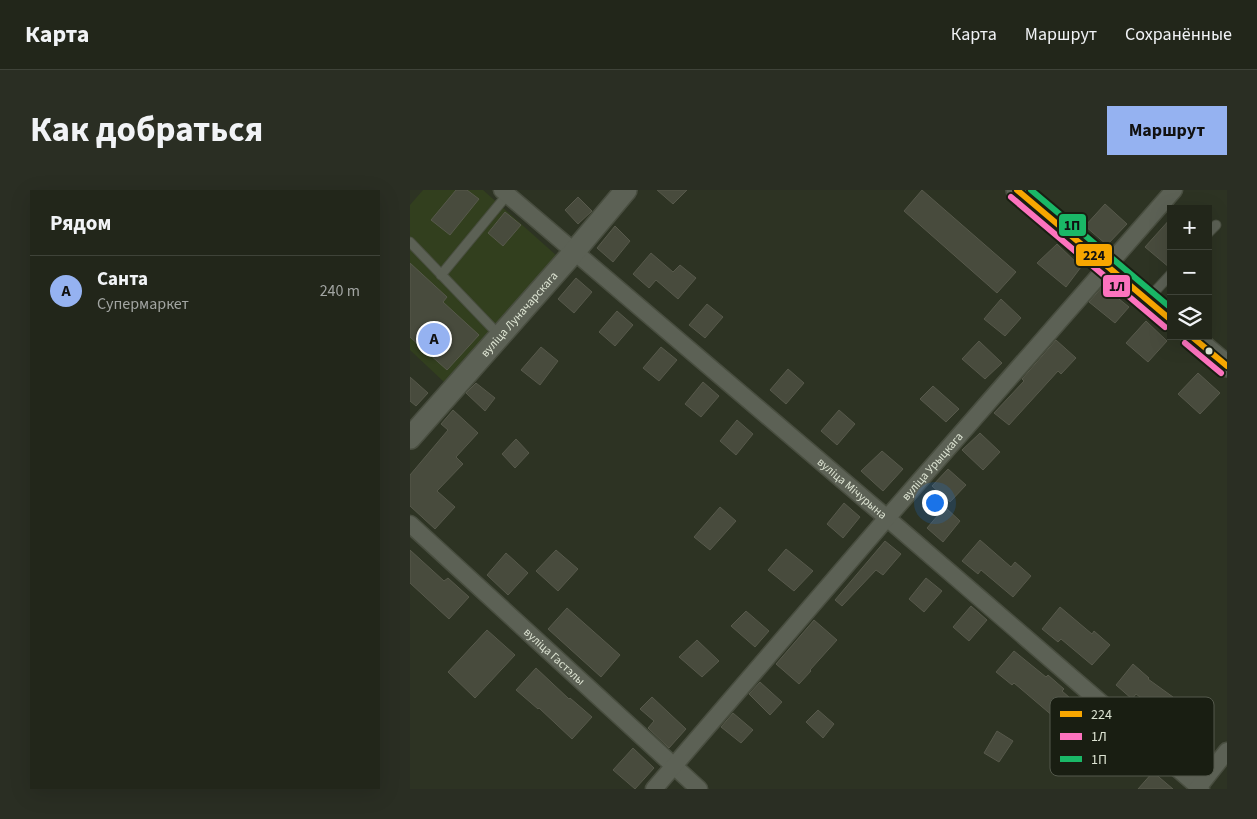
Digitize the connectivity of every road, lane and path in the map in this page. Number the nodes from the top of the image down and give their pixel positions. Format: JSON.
{"nodes":[{"id":1,"x":626,"y":190,"type":"edge"},
{"id":2,"x":1017,"y":190,"type":"edge"},
{"id":3,"x":1174,"y":190,"type":"edge"},
{"id":4,"x":505,"y":192,"type":"edge"},
{"id":5,"x":1216,"y":225,"type":"dead end"},
{"id":6,"x":1212,"y":229,"type":"edge"},
{"id":7,"x":410,"y":242,"type":"edge"},
{"id":8,"x":574,"y":252,"type":"junction"},
{"id":9,"x":1107,"y":267,"type":"junction"},
{"id":10,"x":441,"y":275,"type":"junction"},
{"id":11,"x":1167,"y":278,"type":"edge"},
{"id":12,"x":1147,"y":300,"type":"junction"},
{"id":13,"x":1167,"y":317,"type":"edge"},
{"id":14,"x":500,"y":336,"type":"junction"},
{"id":15,"x":1196,"y":340,"type":"edge"},
{"id":16,"x":1227,"y":366,"type":"edge"},
{"id":17,"x":410,"y":438,"type":"edge"},
{"id":18,"x":887,"y":518,"type":"junction"},
{"id":19,"x":410,"y":524,"type":"edge"},
{"id":20,"x":1094,"y":697,"type":"edge"},
{"id":21,"x":1227,"y":751,"type":"edge"},
{"id":22,"x":675,"y":766,"type":"junction"},
{"id":23,"x":1214,"y":768,"type":"edge"},
{"id":24,"x":1185,"y":776,"type":"edge"},
{"id":25,"x":1208,"y":776,"type":"edge"},
{"id":26,"x":1199,"y":788,"type":"edge"},
{"id":27,"x":654,"y":789,"type":"edge"},
{"id":28,"x":699,"y":789,"type":"edge"}],
"edges":[{"from":1,"to":8,"type":"street","name":"вуліца Луначарскага"},
{"from":2,"to":9,"type":"street"},
{"from":3,"to":9,"type":"street","name":"вуліца Урыцкага"},
{"from":4,"to":8,"type":"street","name":"вуліца Мічурына"},
{"from":4,"to":10,"type":"lane"},
{"from":5,"to":6,"type":"lane"},
{"from":7,"to":10,"type":"lane"},
{"from":8,"to":14,"type":"street","name":"вуліца Луначарскага"},
{"from":8,"to":18,"type":"street","name":"вуліца Мічурына"},
{"from":9,"to":12,"type":"street"},
{"from":9,"to":18,"type":"street","name":"вуліца Урыцкага"},
{"from":10,"to":14,"type":"lane"},
{"from":11,"to":12,"type":"lane"},
{"from":12,"to":13,"type":"street"},
{"from":14,"to":17,"type":"street","name":"вуліца Луначарскага"},
{"from":15,"to":16,"type":"street"},
{"from":18,"to":20,"type":"street","name":"вуліца Мічурына"},
{"from":18,"to":22,"type":"street","name":"вуліца Урыцкага"},
{"from":19,"to":22,"type":"street","name":"вуліца Гастэлы"},
{"from":21,"to":23,"type":"street"},
{"from":22,"to":27,"type":"street","name":"вуліца Урыцкага"},
{"from":22,"to":28,"type":"street","name":"вуліца Гастэлы"},
{"from":24,"to":26,"type":"street","name":"вуліца Мічурына"},
{"from":25,"to":26,"type":"street"}]}
